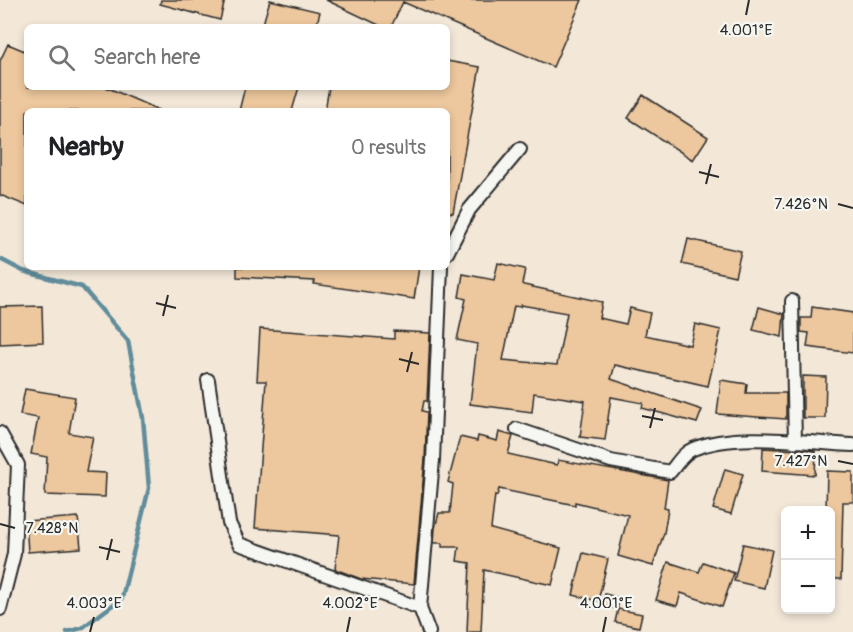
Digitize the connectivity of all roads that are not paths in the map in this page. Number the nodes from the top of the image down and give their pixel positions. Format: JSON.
{"nodes":[{"id":1,"x":520,"y":149,"type":"dead end"},
{"id":2,"x":450,"y":247,"type":"edge"},
{"id":3,"x":441,"y":270,"type":"edge"},
{"id":4,"x":792,"y":301,"type":"dead end"},
{"id":5,"x":208,"y":380,"type":"dead end"},
{"id":6,"x":517,"y":429,"type":"dead end"},
{"id":7,"x":0,"y":433,"type":"edge"},
{"id":8,"x":795,"y":442,"type":"junction"},
{"id":9,"x":853,"y":445,"type":"edge"},
{"id":10,"x":420,"y":608,"type":"junction"},
{"id":11,"x":0,"y":609,"type":"edge"},
{"id":12,"x":429,"y":632,"type":"edge"}],
"edges":[{"from":1,"to":2,"type":"street"},
{"from":3,"to":10,"type":"street"},
{"from":4,"to":8,"type":"street"},
{"from":5,"to":10,"type":"street"},
{"from":6,"to":8,"type":"street"},
{"from":7,"to":11,"type":"street"},
{"from":8,"to":9,"type":"street"},
{"from":10,"to":12,"type":"street"}]}
